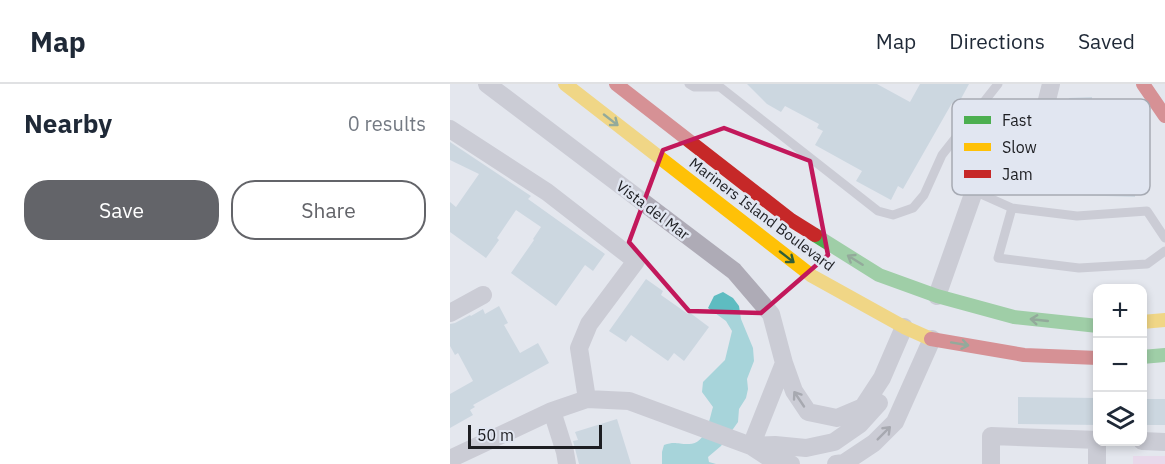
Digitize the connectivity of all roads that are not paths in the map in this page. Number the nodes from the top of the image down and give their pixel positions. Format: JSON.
{"nodes":[{"id":1,"x":487,"y":84,"type":"edge"},
{"id":2,"x":565,"y":84,"type":"edge"},
{"id":3,"x":616,"y":84,"type":"edge"},
{"id":4,"x":689,"y":84,"type":"edge"},
{"id":5,"x":999,"y":84,"type":"edge"},
{"id":6,"x":1051,"y":84,"type":"edge"},
{"id":7,"x":1143,"y":84,"type":"edge"},
{"id":8,"x":987,"y":99,"type":"edge"},
{"id":9,"x":1047,"y":99,"type":"edge"},
{"id":10,"x":1165,"y":116,"type":"edge"},
{"id":11,"x":450,"y":129,"type":"edge"},
{"id":12,"x":952,"y":143,"type":"edge"},
{"id":13,"x":973,"y":195,"type":"edge"},
{"id":14,"x":983,"y":195,"type":"edge"},
{"id":15,"x":1012,"y":208,"type":"junction"},
{"id":16,"x":1165,"y":238,"type":"edge"},
{"id":17,"x":1165,"y":251,"type":"edge"},
{"id":18,"x":483,"y":295,"type":"dead end"},
{"id":19,"x":937,"y":296,"type":"junction"},
{"id":20,"x":450,"y":313,"type":"edge"},
{"id":21,"x":1165,"y":320,"type":"edge"},
{"id":22,"x":1147,"y":322,"type":"edge"},
{"id":23,"x":1093,"y":325,"type":"edge"},
{"id":24,"x":904,"y":327,"type":"junction"},
{"id":25,"x":932,"y":339,"type":"junction"},
{"id":26,"x":1165,"y":355,"type":"edge"},
{"id":27,"x":1147,"y":357,"type":"edge"},
{"id":28,"x":1093,"y":358,"type":"edge"},
{"id":29,"x":784,"y":363,"type":"junction"},
{"id":30,"x":882,"y":378,"type":"junction"},
{"id":31,"x":587,"y":399,"type":"junction"},
{"id":32,"x":552,"y":411,"type":"junction"},
{"id":33,"x":1093,"y":440,"type":"edge"},
{"id":34,"x":1147,"y":441,"type":"edge"},
{"id":35,"x":1165,"y":442,"type":"edge"},
{"id":36,"x":743,"y":443,"type":"junction"},
{"id":37,"x":1097,"y":446,"type":"edge"},
{"id":38,"x":450,"y":459,"type":"edge"},
{"id":39,"x":567,"y":464,"type":"edge"},
{"id":40,"x":791,"y":464,"type":"edge"},
{"id":41,"x":836,"y":464,"type":"edge"},
{"id":42,"x":991,"y":464,"type":"edge"},
{"id":43,"x":1097,"y":464,"type":"edge"}],
"edges":[{"from":1,"to":29,"type":"street","name":"Vista del Mar"},
{"from":2,"to":24,"type":"main road","name":"Mariners Island Boulevard","one_way":true},
{"from":19,"to":3,"type":"main road","name":"Mariners Island Boulevard","one_way":true},
{"from":4,"to":12,"type":"lane"},
{"from":5,"to":8,"type":"lane"},
{"from":6,"to":9,"type":"street"},
{"from":7,"to":10,"type":"main road"},
{"from":11,"to":31,"type":"street"},
{"from":13,"to":19,"type":"street"},
{"from":14,"to":15,"type":"lane"},
{"from":15,"to":16,"type":"lane"},
{"from":15,"to":17,"type":"lane"},
{"from":18,"to":20,"type":"street"},
{"from":23,"to":19,"type":"main road","name":"Mariners Island Boulevard","one_way":true},
{"from":21,"to":22,"type":"main road"},
{"from":24,"to":25,"type":"main road","name":"Mariners Island Boulevard"},
{"from":24,"to":30,"type":"street","name":"Vista del Mar"},
{"from":25,"to":28,"type":"main road","name":"Mariners Island Boulevard","one_way":true},
{"from":41,"to":25,"type":"street","one_way":true},
{"from":26,"to":27,"type":"main road"},
{"from":30,"to":29,"type":"street","name":"Vista del Mar","one_way":true},
{"from":29,"to":36,"type":"street"},
{"from":30,"to":36,"type":"street"},
{"from":31,"to":32,"type":"street"},
{"from":31,"to":36,"type":"street"},
{"from":32,"to":38,"type":"street"},
{"from":32,"to":39,"type":"street"},
{"from":33,"to":42,"type":"street"},
{"from":34,"to":35,"type":"street"},
{"from":36,"to":40,"type":"street"},
{"from":37,"to":43,"type":"street"}]}
